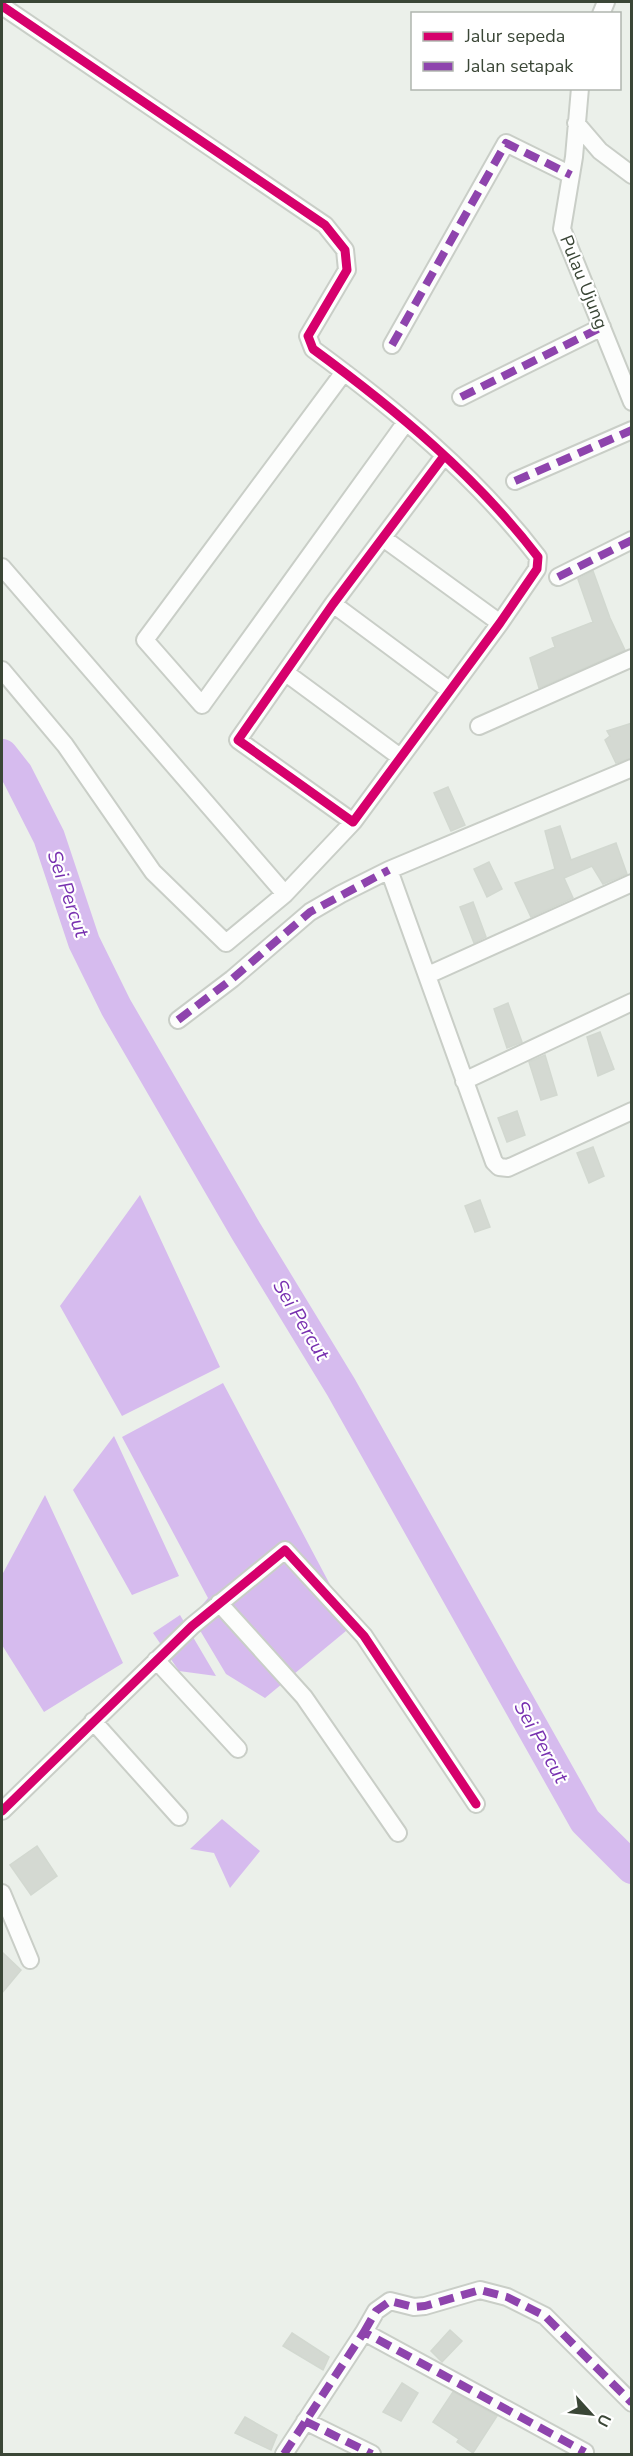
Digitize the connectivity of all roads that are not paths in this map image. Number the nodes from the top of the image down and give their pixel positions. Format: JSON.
{"nodes":[{"id":1,"x":2,"y":6,"type":"edge"},
{"id":2,"x":580,"y":90,"type":"edge"},
{"id":3,"x":576,"y":123,"type":"junction"},
{"id":4,"x":571,"y":175,"type":"junction"},
{"id":5,"x":632,"y":175,"type":"edge"},
{"id":6,"x":602,"y":327,"type":"junction"},
{"id":7,"x":392,"y":345,"type":"dead end"},
{"id":8,"x":344,"y":372,"type":"junction"},
{"id":9,"x":461,"y":397,"type":"dead end"},
{"id":10,"x":632,"y":402,"type":"edge"},
{"id":11,"x":406,"y":422,"type":"junction"},
{"id":12,"x":632,"y":430,"type":"edge"},
{"id":13,"x":444,"y":456,"type":"junction"},
{"id":14,"x":515,"y":481,"type":"dead end"},
{"id":15,"x":383,"y":538,"type":"junction"},
{"id":16,"x":632,"y":540,"type":"edge"},
{"id":17,"x":2,"y":567,"type":"edge"},
{"id":18,"x":558,"y":577,"type":"dead end"},
{"id":19,"x":333,"y":604,"type":"junction"},
{"id":20,"x":500,"y":623,"type":"junction"},
{"id":21,"x":632,"y":658,"type":"edge"},
{"id":22,"x":2,"y":670,"type":"edge"},
{"id":23,"x":286,"y":673,"type":"junction"},
{"id":24,"x":449,"y":690,"type":"junction"},
{"id":25,"x":479,"y":726,"type":"dead end"},
{"id":26,"x":400,"y":757,"type":"junction"},
{"id":27,"x":632,"y":768,"type":"edge"},
{"id":28,"x":353,"y":822,"type":"junction"},
{"id":29,"x":389,"y":870,"type":"junction"},
{"id":30,"x":632,"y":883,"type":"edge"},
{"id":31,"x":285,"y":894,"type":"junction"},
{"id":32,"x":428,"y":975,"type":"junction"},
{"id":33,"x":632,"y":1002,"type":"edge"},
{"id":34,"x":178,"y":1020,"type":"dead end"},
{"id":35,"x":464,"y":1081,"type":"junction"},
{"id":36,"x":632,"y":1111,"type":"edge"},
{"id":37,"x":219,"y":1603,"type":"junction"},
{"id":38,"x":156,"y":1660,"type":"junction"},
{"id":39,"x":93,"y":1721,"type":"junction"},
{"id":40,"x":237,"y":1749,"type":"dead end"},
{"id":41,"x":476,"y":1804,"type":"dead end"},
{"id":42,"x":2,"y":1811,"type":"edge"},
{"id":43,"x":179,"y":1817,"type":"dead end"},
{"id":44,"x":398,"y":1833,"type":"dead end"},
{"id":45,"x":2,"y":1893,"type":"edge"},
{"id":46,"x":30,"y":1960,"type":"dead end"},
{"id":47,"x":364,"y":2332,"type":"junction"},
{"id":48,"x":632,"y":2403,"type":"edge"},
{"id":49,"x":305,"y":2421,"type":"junction"},
{"id":50,"x":585,"y":2452,"type":"dead end"},
{"id":51,"x":284,"y":2454,"type":"edge"},
{"id":52,"x":372,"y":2454,"type":"edge"}],
"edges":[{"from":1,"to":8,"type":"street"},
{"from":2,"to":3,"type":"street","name":"Pulau Ujung"},
{"from":3,"to":4,"type":"street","name":"Pulau Ujung"},
{"from":3,"to":5,"type":"street"},
{"from":4,"to":6,"type":"street","name":"Pulau Ujung"},
{"from":4,"to":7,"type":"street"},
{"from":6,"to":9,"type":"street"},
{"from":6,"to":10,"type":"street","name":"Pulau Ujung"},
{"from":8,"to":11,"type":"street"},
{"from":8,"to":11,"type":"street"},
{"from":11,"to":13,"type":"street"},
{"from":12,"to":14,"type":"street"},
{"from":13,"to":15,"type":"street"},
{"from":13,"to":20,"type":"street"},
{"from":15,"to":19,"type":"street"},
{"from":15,"to":20,"type":"street"},
{"from":16,"to":18,"type":"street"},
{"from":17,"to":31,"type":"street"},
{"from":19,"to":23,"type":"street"},
{"from":19,"to":24,"type":"street"},
{"from":20,"to":24,"type":"street"},
{"from":21,"to":25,"type":"street"},
{"from":22,"to":31,"type":"street"},
{"from":23,"to":26,"type":"street"},
{"from":23,"to":28,"type":"street"},
{"from":24,"to":26,"type":"street"},
{"from":26,"to":28,"type":"street"},
{"from":27,"to":29,"type":"street"},
{"from":28,"to":31,"type":"street"},
{"from":29,"to":32,"type":"street"},
{"from":29,"to":34,"type":"street"},
{"from":30,"to":32,"type":"street"},
{"from":32,"to":35,"type":"street"},
{"from":33,"to":35,"type":"street"},
{"from":35,"to":36,"type":"street"},
{"from":37,"to":38,"type":"street"},
{"from":37,"to":41,"type":"street"},
{"from":37,"to":44,"type":"street"},
{"from":38,"to":39,"type":"street"},
{"from":38,"to":40,"type":"street"},
{"from":39,"to":42,"type":"street"},
{"from":39,"to":43,"type":"street"},
{"from":45,"to":46,"type":"street"},
{"from":47,"to":48,"type":"street"},
{"from":47,"to":49,"type":"street"},
{"from":47,"to":50,"type":"street"},
{"from":49,"to":51,"type":"street"},
{"from":49,"to":52,"type":"street"}]}
